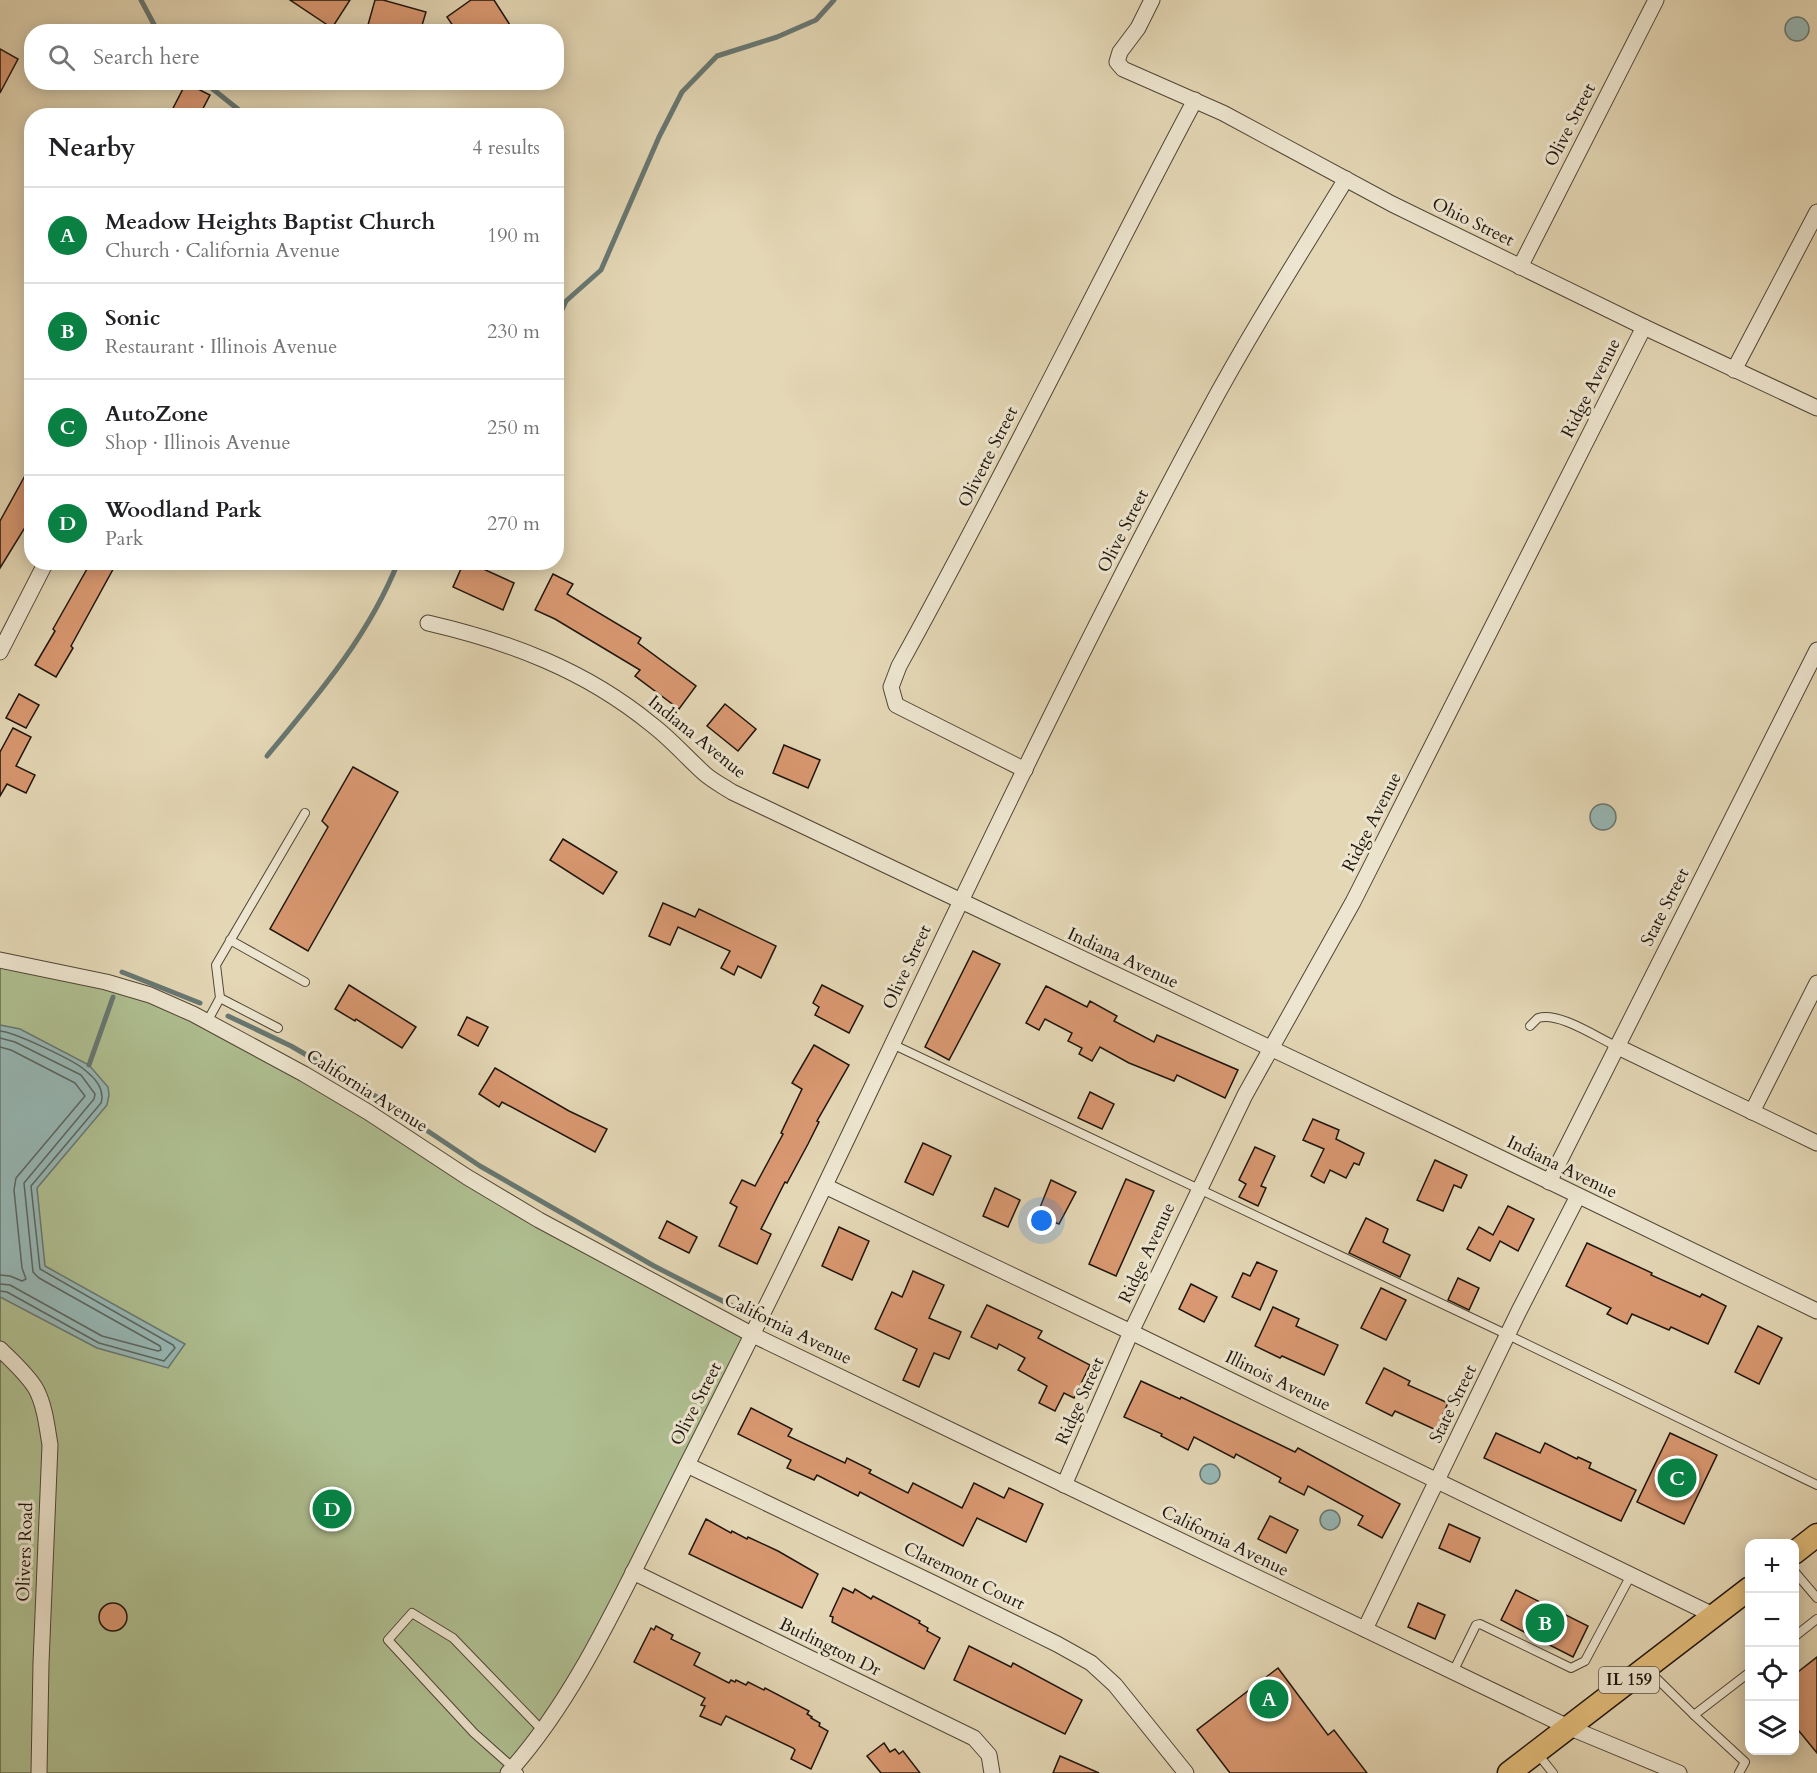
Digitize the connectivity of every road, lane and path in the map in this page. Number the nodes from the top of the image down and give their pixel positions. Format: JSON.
{"nodes":[{"id":1,"x":1152,"y":0,"type":"edge"},
{"id":2,"x":1656,"y":0,"type":"edge"},
{"id":3,"x":1195,"y":100,"type":"junction"},
{"id":4,"x":1346,"y":179,"type":"junction"},
{"id":5,"x":1817,"y":212,"type":"edge"},
{"id":6,"x":1520,"y":267,"type":"junction"},
{"id":7,"x":1644,"y":327,"type":"junction"},
{"id":8,"x":1734,"y":370,"type":"junction"},
{"id":9,"x":1817,"y":408,"type":"edge"},
{"id":10,"x":42,"y":570,"type":"edge"},
{"id":11,"x":428,"y":623,"type":"dead end"},
{"id":12,"x":1817,"y":650,"type":"edge"},
{"id":13,"x":0,"y":652,"type":"edge"},
{"id":14,"x":1025,"y":770,"type":"junction"},
{"id":15,"x":305,"y":813,"type":"dead end"},
{"id":16,"x":960,"y":902,"type":"junction"},
{"id":17,"x":230,"y":940,"type":"junction"},
{"id":18,"x":0,"y":960,"type":"edge"},
{"id":19,"x":305,"y":982,"type":"dead end"},
{"id":20,"x":1817,"y":983,"type":"edge"},
{"id":21,"x":220,"y":998,"type":"junction"},
{"id":22,"x":207,"y":1022,"type":"junction"},
{"id":23,"x":1530,"y":1026,"type":"dead end"},
{"id":24,"x":278,"y":1028,"type":"dead end"},
{"id":25,"x":892,"y":1044,"type":"junction"},
{"id":26,"x":1616,"y":1046,"type":"junction"},
{"id":27,"x":1271,"y":1050,"type":"junction"},
{"id":28,"x":1752,"y":1112,"type":"junction"},
{"id":29,"x":1817,"y":1143,"type":"edge"},
{"id":30,"x":1549,"y":1182,"type":"junction"},
{"id":31,"x":825,"y":1186,"type":"junction"},
{"id":32,"x":1199,"y":1188,"type":"junction"},
{"id":33,"x":1578,"y":1196,"type":"junction"},
{"id":34,"x":1817,"y":1311,"type":"edge"},
{"id":35,"x":1131,"y":1332,"type":"junction"},
{"id":36,"x":753,"y":1335,"type":"junction"},
{"id":37,"x":1508,"y":1335,"type":"junction"},
{"id":38,"x":0,"y":1349,"type":"edge"},
{"id":39,"x":687,"y":1465,"type":"junction"},
{"id":40,"x":1438,"y":1481,"type":"junction"},
{"id":41,"x":1064,"y":1485,"type":"junction"},
{"id":42,"x":1817,"y":1485,"type":"edge"},
{"id":43,"x":1817,"y":1535,"type":"edge"},
{"id":44,"x":1799,"y":1549,"type":"edge"},
{"id":45,"x":633,"y":1572,"type":"junction"},
{"id":46,"x":1631,"y":1575,"type":"junction"},
{"id":47,"x":1799,"y":1576,"type":"edge"},
{"id":48,"x":1745,"y":1591,"type":"edge"},
{"id":49,"x":1817,"y":1598,"type":"edge"},
{"id":50,"x":1713,"y":1615,"type":"junction"},
{"id":51,"x":1817,"y":1619,"type":"edge"},
{"id":52,"x":1365,"y":1629,"type":"junction"},
{"id":53,"x":1799,"y":1633,"type":"edge"},
{"id":54,"x":1646,"y":1667,"type":"junction"},
{"id":55,"x":1453,"y":1672,"type":"junction"},
{"id":56,"x":1745,"y":1675,"type":"edge"},
{"id":57,"x":1694,"y":1715,"type":"junction"},
{"id":58,"x":1568,"y":1727,"type":"junction"},
{"id":59,"x":542,"y":1730,"type":"junction"},
{"id":60,"x":1537,"y":1752,"type":"junction"},
{"id":61,"x":513,"y":1771,"type":"edge"},
{"id":62,"x":39,"y":1773,"type":"edge"},
{"id":63,"x":992,"y":1773,"type":"edge"},
{"id":64,"x":1186,"y":1773,"type":"edge"},
{"id":65,"x":1509,"y":1773,"type":"edge"},
{"id":66,"x":1552,"y":1773,"type":"edge"},
{"id":67,"x":1679,"y":1773,"type":"edge"},
{"id":68,"x":1739,"y":1773,"type":"edge"}],
"edges":[{"from":1,"to":3,"type":"street","name":"Ohio Street"},
{"from":2,"to":6,"type":"street","name":"Olive Street"},
{"from":3,"to":4,"type":"street","name":"Ohio Street"},
{"from":3,"to":14,"type":"street","name":"Olivette Street"},
{"from":4,"to":6,"type":"street","name":"Ohio Street"},
{"from":4,"to":14,"type":"street","name":"Olive Street"},
{"from":5,"to":8,"type":"street"},
{"from":6,"to":7,"type":"street","name":"Ohio Street"},
{"from":7,"to":8,"type":"street","name":"Ohio Street"},
{"from":7,"to":27,"type":"street","name":"Ridge Avenue"},
{"from":8,"to":9,"type":"street","name":"Ohio Street"},
{"from":10,"to":13,"type":"street"},
{"from":11,"to":16,"type":"street","name":"Indiana Avenue"},
{"from":12,"to":26,"type":"street","name":"State Street"},
{"from":14,"to":16,"type":"street","name":"Olive Street"},
{"from":15,"to":17,"type":"lane"},
{"from":16,"to":25,"type":"street","name":"Olive Street"},
{"from":16,"to":27,"type":"street","name":"Indiana Avenue"},
{"from":17,"to":19,"type":"lane"},
{"from":17,"to":21,"type":"lane"},
{"from":18,"to":22,"type":"street","name":"California Avenue"},
{"from":20,"to":28,"type":"street"},
{"from":21,"to":22,"type":"lane"},
{"from":21,"to":24,"type":"lane"},
{"from":22,"to":36,"type":"street","name":"California Avenue"},
{"from":23,"to":26,"type":"lane"},
{"from":25,"to":31,"type":"street","name":"Olive Street"},
{"from":25,"to":32,"type":"lane"},
{"from":26,"to":28,"type":"street"},
{"from":26,"to":30,"type":"street","name":"State Street"},
{"from":27,"to":30,"type":"street","name":"Indiana Avenue"},
{"from":27,"to":32,"type":"street","name":"Ridge Avenue"},
{"from":28,"to":29,"type":"street"},
{"from":30,"to":33,"type":"street","name":"Indiana Avenue"},
{"from":31,"to":35,"type":"street","name":"Illinois Avenue"},
{"from":31,"to":36,"type":"street","name":"Olive Street"},
{"from":32,"to":35,"type":"street","name":"Ridge Avenue"},
{"from":32,"to":37,"type":"lane"},
{"from":33,"to":34,"type":"street","name":"Indiana Avenue"},
{"from":33,"to":37,"type":"street","name":"State Street"},
{"from":35,"to":40,"type":"street","name":"Illinois Avenue"},
{"from":35,"to":41,"type":"street","name":"Ridge Street"},
{"from":36,"to":39,"type":"street","name":"Olive Street"},
{"from":36,"to":41,"type":"street","name":"California Avenue"},
{"from":37,"to":40,"type":"street","name":"State Street"},
{"from":37,"to":42,"type":"lane"},
{"from":38,"to":62,"type":"street","name":"Olivers Road"},
{"from":39,"to":45,"type":"street","name":"Olive Street"},
{"from":39,"to":64,"type":"street","name":"Claremont Court"},
{"from":40,"to":46,"type":"street","name":"Illinois Avenue"},
{"from":40,"to":52,"type":"street","name":"State Street"},
{"from":41,"to":52,"type":"street","name":"California Avenue"},
{"from":43,"to":44,"type":"main road"},
{"from":45,"to":59,"type":"street","name":"Olive Street"},
{"from":45,"to":63,"type":"street","name":"Burlington Dr"},
{"from":46,"to":50,"type":"street","name":"Illinois Avenue"},
{"from":46,"to":55,"type":"lane"},
{"from":47,"to":49,"type":"lane"},
{"from":48,"to":50,"type":"main road","number":"IL 159"},
{"from":50,"to":54,"type":"main road","number":"IL 159"},
{"from":51,"to":53,"type":"lane"},
{"from":52,"to":55,"type":"street","name":"California Avenue"},
{"from":54,"to":57,"type":"lane"},
{"from":54,"to":58,"type":"main road","number":"IL 159"},
{"from":55,"to":58,"type":"street","name":"California Avenue"},
{"from":56,"to":57,"type":"lane"},
{"from":57,"to":68,"type":"lane"},
{"from":58,"to":60,"type":"main road","number":"IL 159"},
{"from":58,"to":67,"type":"street","name":"California Avenue"},
{"from":59,"to":61,"type":"street","name":"Olive Street"},
{"from":59,"to":61,"type":"lane"},
{"from":60,"to":65,"type":"main road","number":"IL 159"},
{"from":60,"to":66,"type":"lane"}]}
